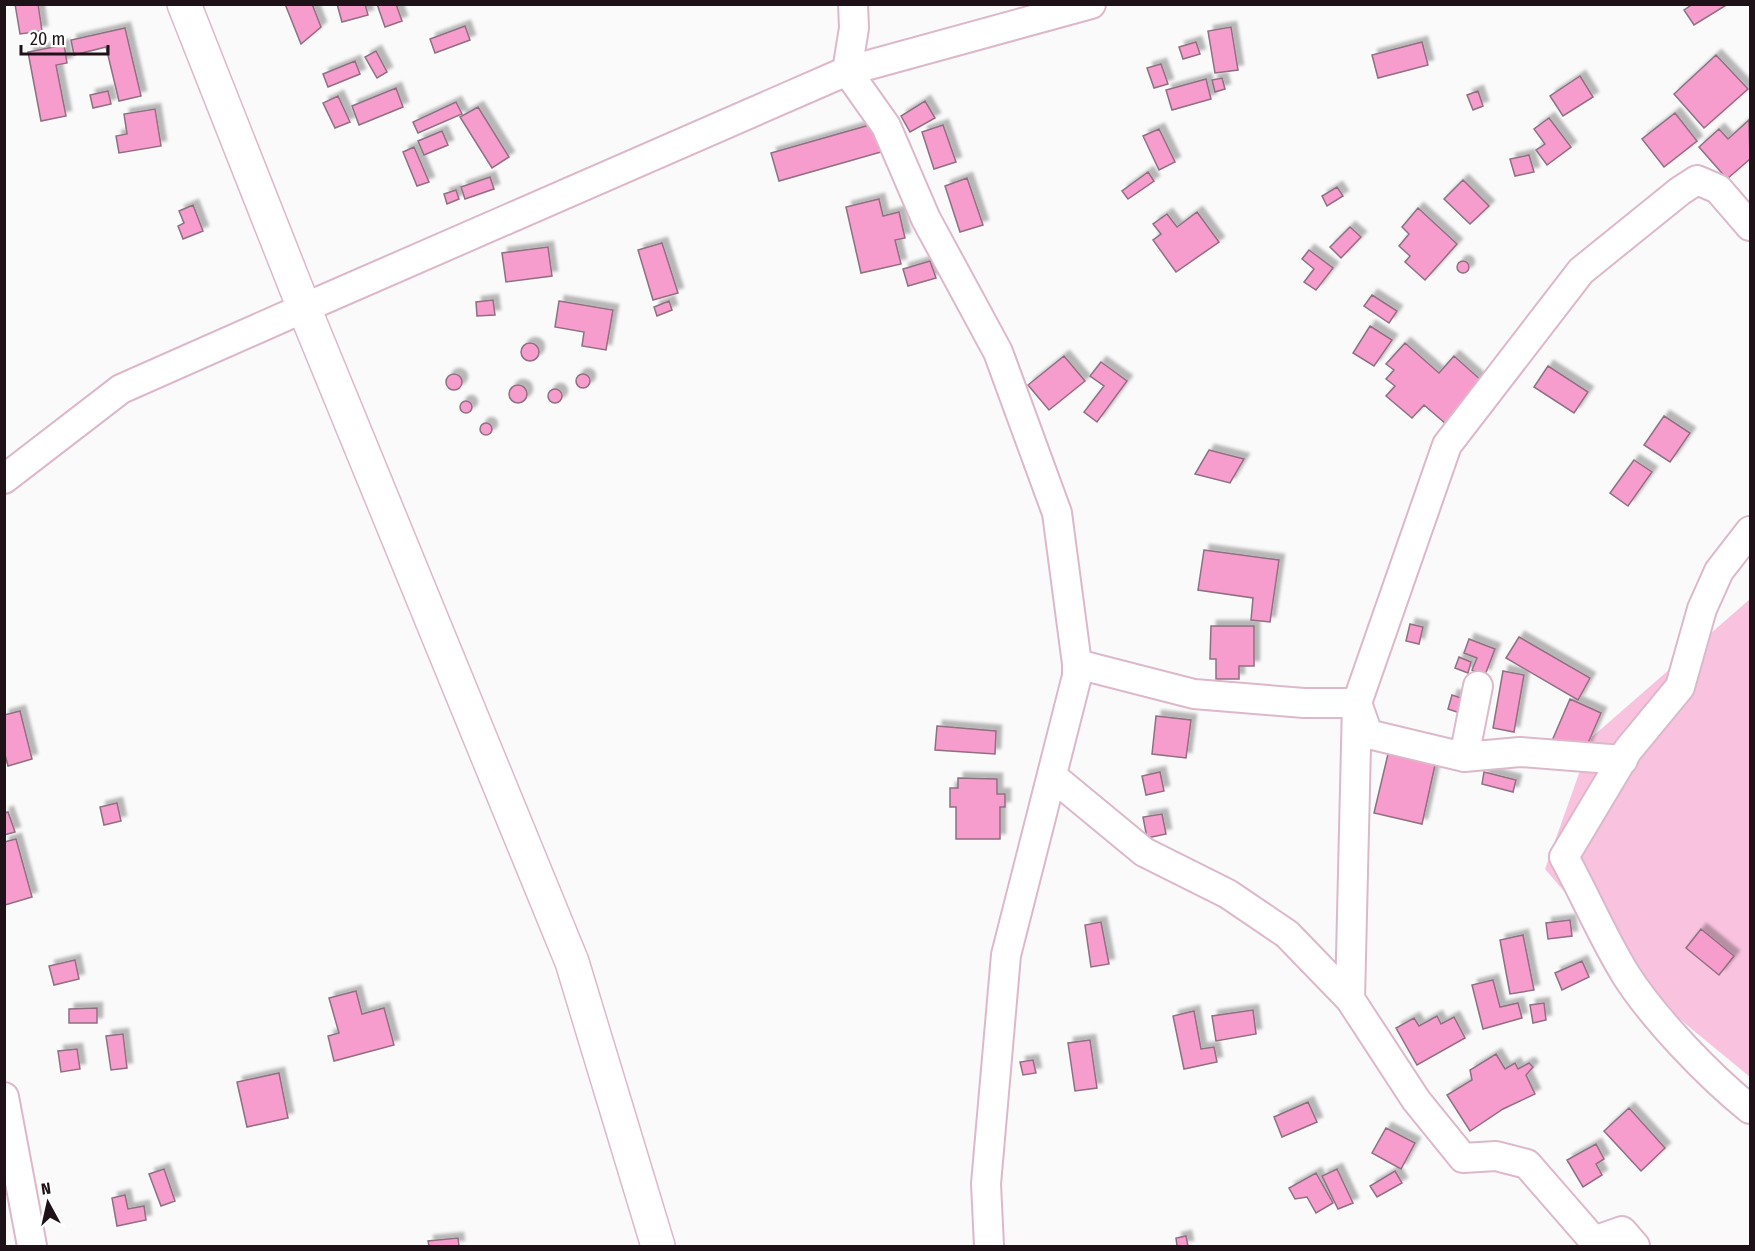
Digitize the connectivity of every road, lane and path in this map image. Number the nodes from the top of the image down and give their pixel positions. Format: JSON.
{"nodes":[{"id":1,"x":184,"y":4,"type":"edge"},
{"id":2,"x":853,"y":4,"type":"edge"},
{"id":3,"x":1090,"y":4,"type":"edge"},
{"id":4,"x":847,"y":71,"type":"junction"},
{"id":5,"x":1750,"y":226,"type":"edge"},
{"id":6,"x":304,"y":308,"type":"junction"},
{"id":7,"x":4,"y":479,"type":"edge"},
{"id":8,"x":1750,"y":531,"type":"edge"},
{"id":9,"x":1077,"y":664,"type":"junction"},
{"id":10,"x":1478,"y":686,"type":"dead end"},
{"id":11,"x":1357,"y":703,"type":"junction"},
{"id":12,"x":1464,"y":757,"type":"junction"},
{"id":13,"x":1623,"y":760,"type":"junction"},
{"id":14,"x":1052,"y":776,"type":"junction"},
{"id":15,"x":1350,"y":999,"type":"junction"},
{"id":16,"x":4,"y":1097,"type":"edge"},
{"id":17,"x":1750,"y":1109,"type":"edge"},
{"id":18,"x":32,"y":1246,"type":"edge"},
{"id":19,"x":658,"y":1246,"type":"edge"},
{"id":20,"x":989,"y":1246,"type":"edge"},
{"id":21,"x":1635,"y":1246,"type":"edge"}],
"edges":[{"from":1,"to":6,"type":"street"},
{"from":2,"to":4,"type":"street"},
{"from":3,"to":4,"type":"street"},
{"from":4,"to":6,"type":"street"},
{"from":4,"to":9,"type":"street"},
{"from":5,"to":11,"type":"street"},
{"from":6,"to":7,"type":"street"},
{"from":6,"to":19,"type":"street"},
{"from":8,"to":13,"type":"street"},
{"from":9,"to":11,"type":"street"},
{"from":9,"to":14,"type":"street"},
{"from":10,"to":12,"type":"street"},
{"from":11,"to":12,"type":"street"},
{"from":11,"to":15,"type":"street"},
{"from":12,"to":13,"type":"street"},
{"from":13,"to":17,"type":"street"},
{"from":14,"to":15,"type":"street"},
{"from":14,"to":20,"type":"street"},
{"from":15,"to":21,"type":"street"},
{"from":16,"to":18,"type":"street"}]}
